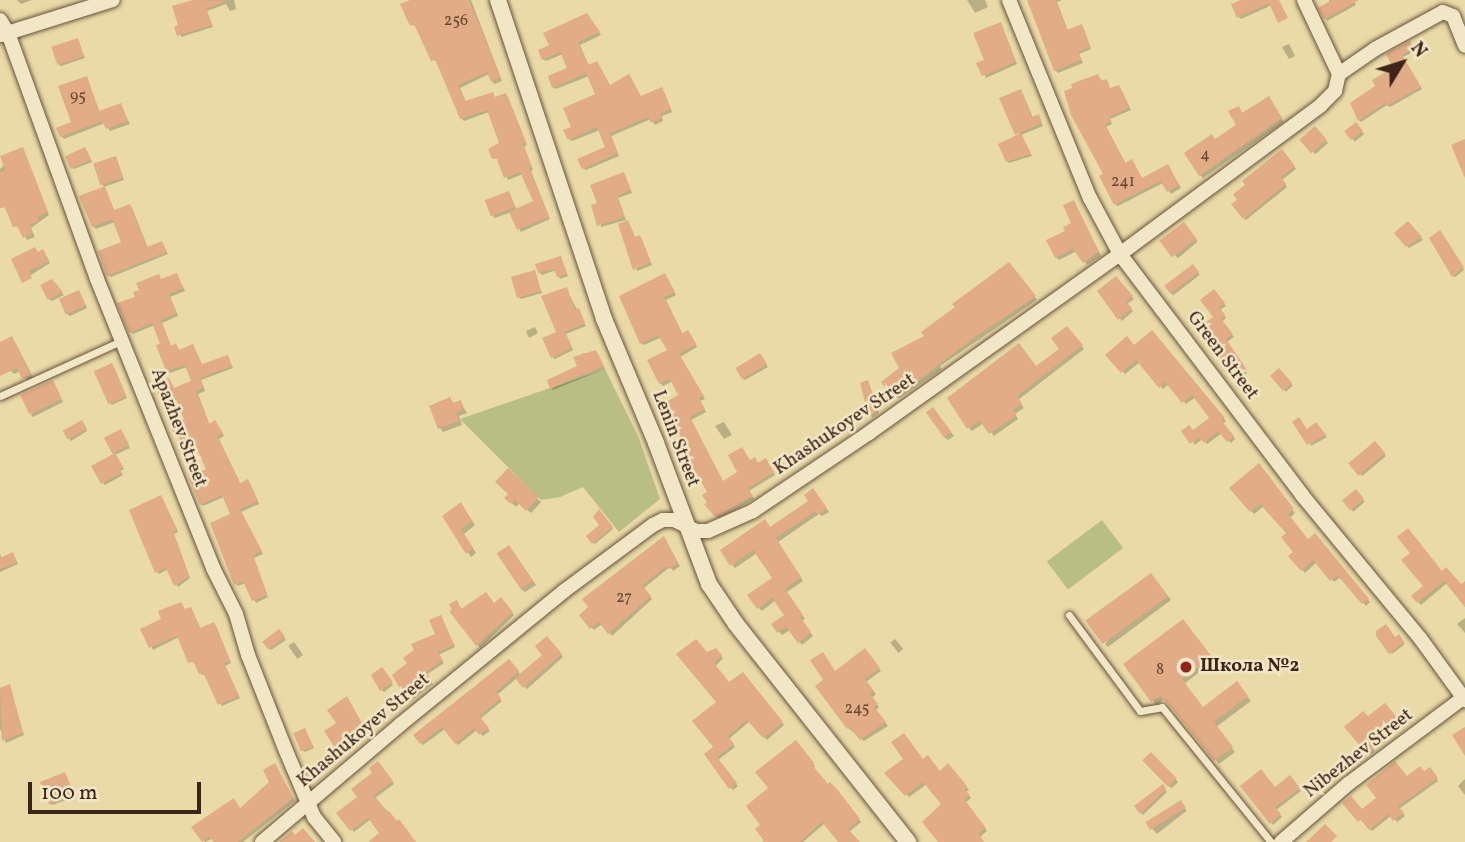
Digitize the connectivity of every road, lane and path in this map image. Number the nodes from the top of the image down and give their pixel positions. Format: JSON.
{"nodes":[{"id":1,"x":113,"y":0,"type":"edge"},
{"id":2,"x":498,"y":0,"type":"edge"},
{"id":3,"x":1009,"y":0,"type":"edge"},
{"id":4,"x":1304,"y":0,"type":"edge"},
{"id":5,"x":1448,"y":6,"type":"edge"},
{"id":6,"x":3,"y":29,"type":"edge"},
{"id":7,"x":1465,"y":47,"type":"edge"},
{"id":8,"x":1339,"y":74,"type":"junction"},
{"id":9,"x":1120,"y":254,"type":"junction"},
{"id":10,"x":123,"y":340,"type":"junction"},
{"id":11,"x":0,"y":396,"type":"edge"},
{"id":12,"x":685,"y":527,"type":"junction"},
{"id":13,"x":1069,"y":615,"type":"dead end"},
{"id":14,"x":1464,"y":699,"type":"edge"},
{"id":15,"x":308,"y":801,"type":"junction"},
{"id":16,"x":262,"y":842,"type":"edge"},
{"id":17,"x":334,"y":842,"type":"edge"},
{"id":18,"x":908,"y":842,"type":"edge"},
{"id":19,"x":1271,"y":842,"type":"edge"},
{"id":20,"x":1281,"y":842,"type":"edge"}],
"edges":[{"from":1,"to":6,"type":"street"},
{"from":2,"to":12,"type":"street","name":"Lenin Street"},
{"from":3,"to":9,"type":"street","name":"Green Street"},
{"from":4,"to":8,"type":"street"},
{"from":5,"to":7,"type":"street"},
{"from":5,"to":8,"type":"street","name":"Khashukoyev Street"},
{"from":6,"to":10,"type":"street","name":"Apazhev Street"},
{"from":8,"to":9,"type":"street","name":"Khashukoyev Street"},
{"from":9,"to":12,"type":"street","name":"Khashukoyev Street"},
{"from":9,"to":14,"type":"street","name":"Green Street"},
{"from":10,"to":11,"type":"lane"},
{"from":10,"to":15,"type":"street","name":"Apazhev Street"},
{"from":12,"to":15,"type":"street","name":"Khashukoyev Street"},
{"from":12,"to":18,"type":"street","name":"Lenin Street"},
{"from":13,"to":19,"type":"lane"},
{"from":14,"to":20,"type":"street","name":"Nibezhev Street"},
{"from":15,"to":16,"type":"street","name":"Khashukoyev Street"},
{"from":15,"to":17,"type":"street","name":"Apazhev Street"}]}
